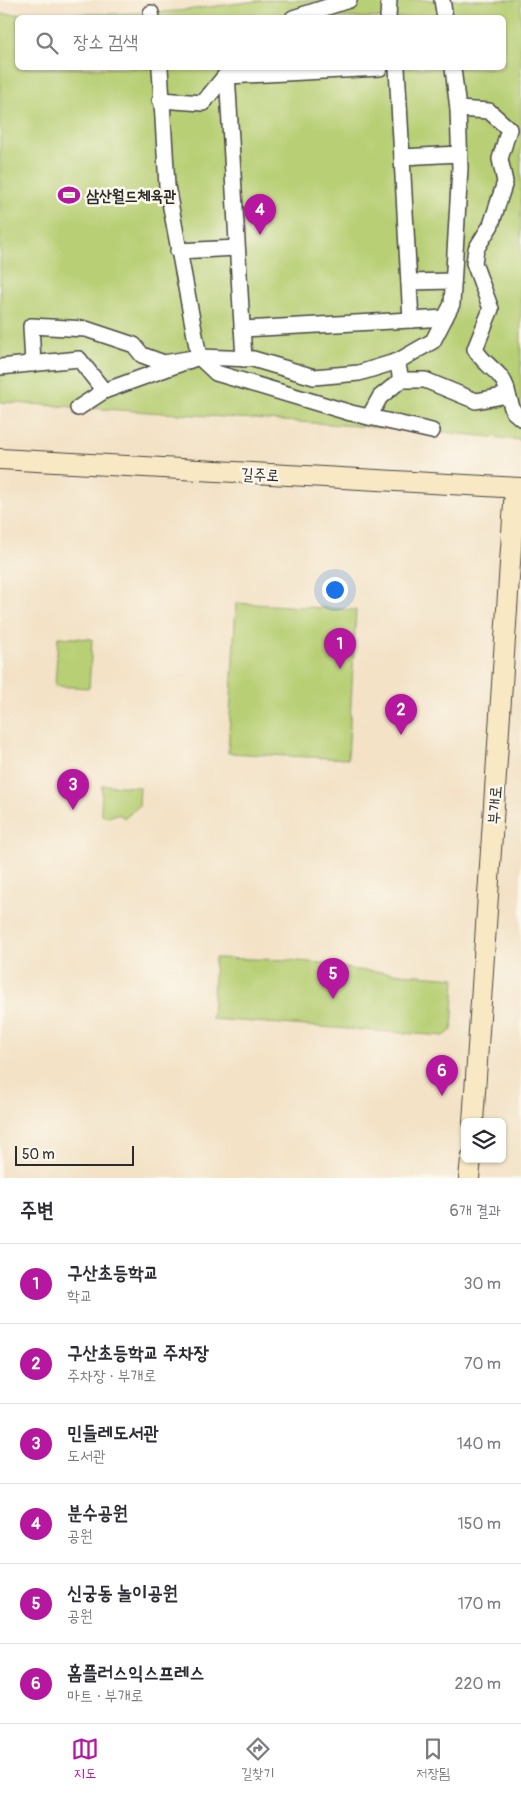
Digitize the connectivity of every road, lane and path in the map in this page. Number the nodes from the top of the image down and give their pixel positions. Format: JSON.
{"nodes":[{"id":1,"x":349,"y":0,"type":"edge"},
{"id":2,"x":389,"y":0,"type":"edge"},
{"id":3,"x":442,"y":0,"type":"edge"},
{"id":4,"x":302,"y":15,"type":"edge"},
{"id":5,"x":388,"y":15,"type":"edge"},
{"id":6,"x":444,"y":15,"type":"edge"},
{"id":7,"x":160,"y":70,"type":"edge"},
{"id":8,"x":304,"y":70,"type":"edge"},
{"id":9,"x":397,"y":70,"type":"edge"},
{"id":10,"x":454,"y":70,"type":"edge"},
{"id":11,"x":229,"y":72,"type":"edge"},
{"id":12,"x":160,"y":100,"type":"junction"},
{"id":13,"x":458,"y":110,"type":"junction"},
{"id":14,"x":515,"y":125,"type":"edge"},
{"id":15,"x":459,"y":154,"type":"junction"},
{"id":16,"x":402,"y":157,"type":"junction"},
{"id":17,"x":237,"y":248,"type":"junction"},
{"id":18,"x":178,"y":251,"type":"junction"},
{"id":19,"x":452,"y":281,"type":"junction"},
{"id":20,"x":409,"y":282,"type":"junction"},
{"id":21,"x":444,"y":318,"type":"junction"},
{"id":22,"x":411,"y":320,"type":"junction"},
{"id":23,"x":242,"y":329,"type":"junction"},
{"id":24,"x":199,"y":357,"type":"junction"},
{"id":25,"x":244,"y":359,"type":"junction"},
{"id":26,"x":398,"y":361,"type":"junction"},
{"id":27,"x":33,"y":364,"type":"junction"},
{"id":28,"x":0,"y":367,"type":"edge"},
{"id":29,"x":401,"y":380,"type":"junction"},
{"id":30,"x":104,"y":391,"type":"junction"},
{"id":31,"x":508,"y":395,"type":"junction"},
{"id":32,"x":78,"y":408,"type":"dead end"},
{"id":33,"x":369,"y":417,"type":"junction"},
{"id":34,"x":521,"y":418,"type":"edge"},
{"id":35,"x":432,"y":431,"type":"dead end"},
{"id":36,"x":0,"y":459,"type":"edge"},
{"id":37,"x":518,"y":488,"type":"edge"},
{"id":38,"x":473,"y":1118,"type":"edge"},
{"id":39,"x":471,"y":1163,"type":"edge"},
{"id":40,"x":469,"y":1178,"type":"edge"}],
"edges":[{"from":1,"to":4,"type":"street"},
{"from":2,"to":5,"type":"street"},
{"from":3,"to":6,"type":"street"},
{"from":7,"to":12,"type":"street"},
{"from":8,"to":11,"type":"street"},
{"from":9,"to":16,"type":"street"},
{"from":10,"to":13,"type":"street"},
{"from":11,"to":12,"type":"street"},
{"from":11,"to":17,"type":"street"},
{"from":12,"to":18,"type":"street"},
{"from":13,"to":14,"type":"street"},
{"from":13,"to":15,"type":"street"},
{"from":14,"to":31,"type":"street"},
{"from":15,"to":16,"type":"street"},
{"from":15,"to":19,"type":"street"},
{"from":16,"to":20,"type":"street"},
{"from":17,"to":18,"type":"street"},
{"from":17,"to":23,"type":"street"},
{"from":18,"to":24,"type":"street"},
{"from":19,"to":20,"type":"street"},
{"from":19,"to":21,"type":"street"},
{"from":20,"to":22,"type":"street"},
{"from":21,"to":22,"type":"street"},
{"from":21,"to":26,"type":"street"},
{"from":22,"to":23,"type":"street"},
{"from":23,"to":25,"type":"street"},
{"from":24,"to":25,"type":"street"},
{"from":24,"to":27,"type":"street"},
{"from":24,"to":30,"type":"street"},
{"from":24,"to":33,"type":"street"},
{"from":25,"to":26,"type":"street"},
{"from":26,"to":29,"type":"street"},
{"from":27,"to":28,"type":"street"},
{"from":27,"to":30,"type":"street"},
{"from":29,"to":31,"type":"street"},
{"from":29,"to":33,"type":"street"},
{"from":30,"to":32,"type":"street"},
{"from":31,"to":34,"type":"street"},
{"from":33,"to":35,"type":"street"},
{"from":36,"to":37,"type":"street","name":"길주로"},
{"from":37,"to":38,"type":"street","name":"부개로"},
{"from":39,"to":40,"type":"street"}]}
